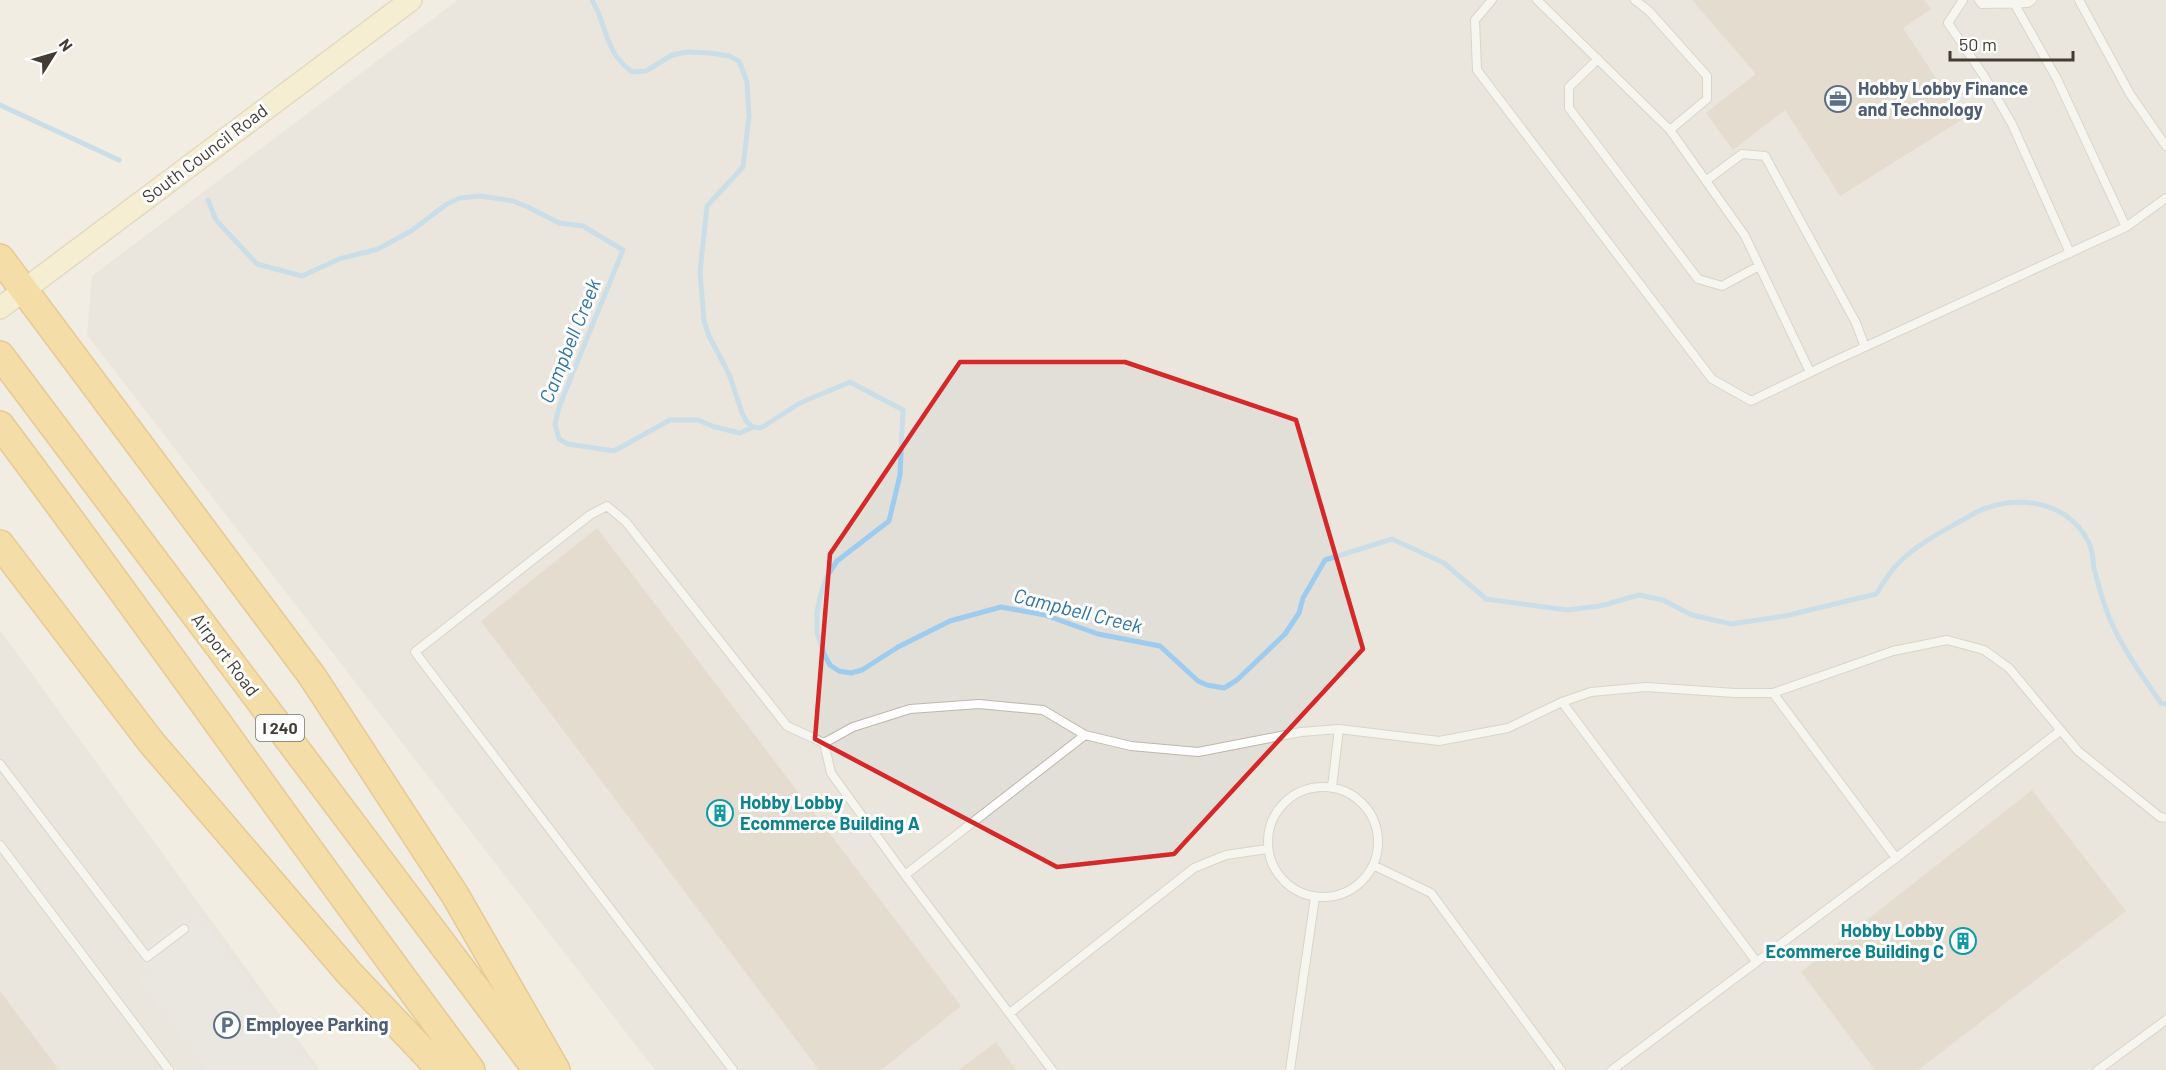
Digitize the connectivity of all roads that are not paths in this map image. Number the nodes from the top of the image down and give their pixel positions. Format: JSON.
{"nodes":[{"id":1,"x":411,"y":0,"type":"edge"},
{"id":2,"x":1492,"y":0,"type":"edge"},
{"id":3,"x":1537,"y":0,"type":"edge"},
{"id":4,"x":1635,"y":0,"type":"edge"},
{"id":5,"x":1963,"y":0,"type":"edge"},
{"id":6,"x":1978,"y":0,"type":"edge"},
{"id":7,"x":2032,"y":0,"type":"edge"},
{"id":8,"x":2079,"y":0,"type":"edge"},
{"id":9,"x":2014,"y":3,"type":"junction"},
{"id":10,"x":1598,"y":59,"type":"junction"},
{"id":11,"x":1670,"y":130,"type":"junction"},
{"id":12,"x":2166,"y":146,"type":"edge"},
{"id":13,"x":1707,"y":180,"type":"junction"},
{"id":14,"x":2166,"y":198,"type":"edge"},
{"id":15,"x":2126,"y":227,"type":"junction"},
{"id":16,"x":2070,"y":253,"type":"junction"},
{"id":17,"x":0,"y":258,"type":"edge"},
{"id":18,"x":1759,"y":266,"type":"junction"},
{"id":19,"x":24,"y":290,"type":"junction"},
{"id":20,"x":0,"y":308,"type":"edge"},
{"id":21,"x":1865,"y":346,"type":"junction"},
{"id":22,"x":0,"y":355,"type":"edge"},
{"id":23,"x":1810,"y":372,"type":"junction"},
{"id":24,"x":0,"y":425,"type":"edge"},
{"id":25,"x":0,"y":544,"type":"edge"},
{"id":26,"x":1773,"y":693,"type":"junction"},
{"id":27,"x":1562,"y":702,"type":"junction"},
{"id":28,"x":1339,"y":729,"type":"junction"},
{"id":29,"x":2060,"y":730,"type":"junction"},
{"id":30,"x":1085,"y":735,"type":"junction"},
{"id":31,"x":824,"y":743,"type":"junction"},
{"id":32,"x":0,"y":764,"type":"edge"},
{"id":33,"x":1332,"y":787,"type":"junction"},
{"id":34,"x":2166,"y":818,"type":"edge"},
{"id":35,"x":0,"y":845,"type":"edge"},
{"id":36,"x":1268,"y":849,"type":"junction"},
{"id":37,"x":1896,"y":858,"type":"junction"},
{"id":38,"x":1375,"y":866,"type":"junction"},
{"id":39,"x":905,"y":874,"type":"junction"},
{"id":40,"x":1315,"y":897,"type":"junction"},
{"id":41,"x":184,"y":929,"type":"dead end"},
{"id":42,"x":1756,"y":961,"type":"junction"},
{"id":43,"x":1010,"y":1013,"type":"junction"},
{"id":44,"x":2166,"y":1020,"type":"edge"},
{"id":45,"x":169,"y":1070,"type":"edge"},
{"id":46,"x":441,"y":1070,"type":"edge"},
{"id":47,"x":471,"y":1070,"type":"edge"},
{"id":48,"x":537,"y":1070,"type":"edge"},
{"id":49,"x":556,"y":1070,"type":"edge"},
{"id":50,"x":733,"y":1070,"type":"edge"},
{"id":51,"x":1052,"y":1070,"type":"edge"},
{"id":52,"x":1290,"y":1070,"type":"edge"},
{"id":53,"x":1562,"y":1070,"type":"edge"},
{"id":54,"x":1612,"y":1070,"type":"edge"},
{"id":55,"x":2098,"y":1070,"type":"edge"}],
"edges":[{"from":1,"to":19,"type":"main road","name":"South Council Road"},
{"from":2,"to":23,"type":"lane"},
{"from":3,"to":10,"type":"lane"},
{"from":4,"to":11,"type":"lane"},
{"from":5,"to":16,"type":"lane"},
{"from":6,"to":9,"type":"lane"},
{"from":7,"to":9,"type":"lane"},
{"from":8,"to":12,"type":"lane"},
{"from":9,"to":15,"type":"lane"},
{"from":10,"to":11,"type":"lane"},
{"from":10,"to":18,"type":"lane"},
{"from":11,"to":13,"type":"lane"},
{"from":13,"to":18,"type":"lane"},
{"from":13,"to":21,"type":"lane"},
{"from":14,"to":15,"type":"lane"},
{"from":15,"to":16,"type":"lane"},
{"from":16,"to":21,"type":"lane"},
{"from":17,"to":19,"type":"highway"},
{"from":18,"to":23,"type":"lane"},
{"from":19,"to":20,"type":"main road","name":"South Council Road"},
{"from":19,"to":49,"type":"highway"},
{"from":21,"to":23,"type":"lane"},
{"from":22,"to":48,"type":"highway","name":"Airport Road","number":"I 240"},
{"from":24,"to":47,"type":"highway","number":"I 240"},
{"from":25,"to":46,"type":"highway"},
{"from":26,"to":27,"type":"lane"},
{"from":26,"to":29,"type":"lane"},
{"from":26,"to":37,"type":"lane"},
{"from":27,"to":28,"type":"lane"},
{"from":27,"to":42,"type":"lane"},
{"from":28,"to":30,"type":"lane"},
{"from":28,"to":33,"type":"lane"},
{"from":29,"to":34,"type":"lane"},
{"from":29,"to":37,"type":"lane"},
{"from":30,"to":31,"type":"lane"},
{"from":30,"to":39,"type":"lane"},
{"from":31,"to":39,"type":"lane"},
{"from":31,"to":50,"type":"lane"},
{"from":32,"to":41,"type":"lane"},
{"from":33,"to":36,"type":"lane"},
{"from":33,"to":38,"type":"lane"},
{"from":35,"to":45,"type":"lane"},
{"from":36,"to":40,"type":"lane"},
{"from":36,"to":43,"type":"lane"},
{"from":37,"to":42,"type":"lane"},
{"from":38,"to":40,"type":"lane"},
{"from":38,"to":53,"type":"lane"},
{"from":39,"to":43,"type":"lane"},
{"from":40,"to":52,"type":"lane"},
{"from":42,"to":54,"type":"lane"},
{"from":43,"to":51,"type":"lane"},
{"from":44,"to":55,"type":"lane"}]}
